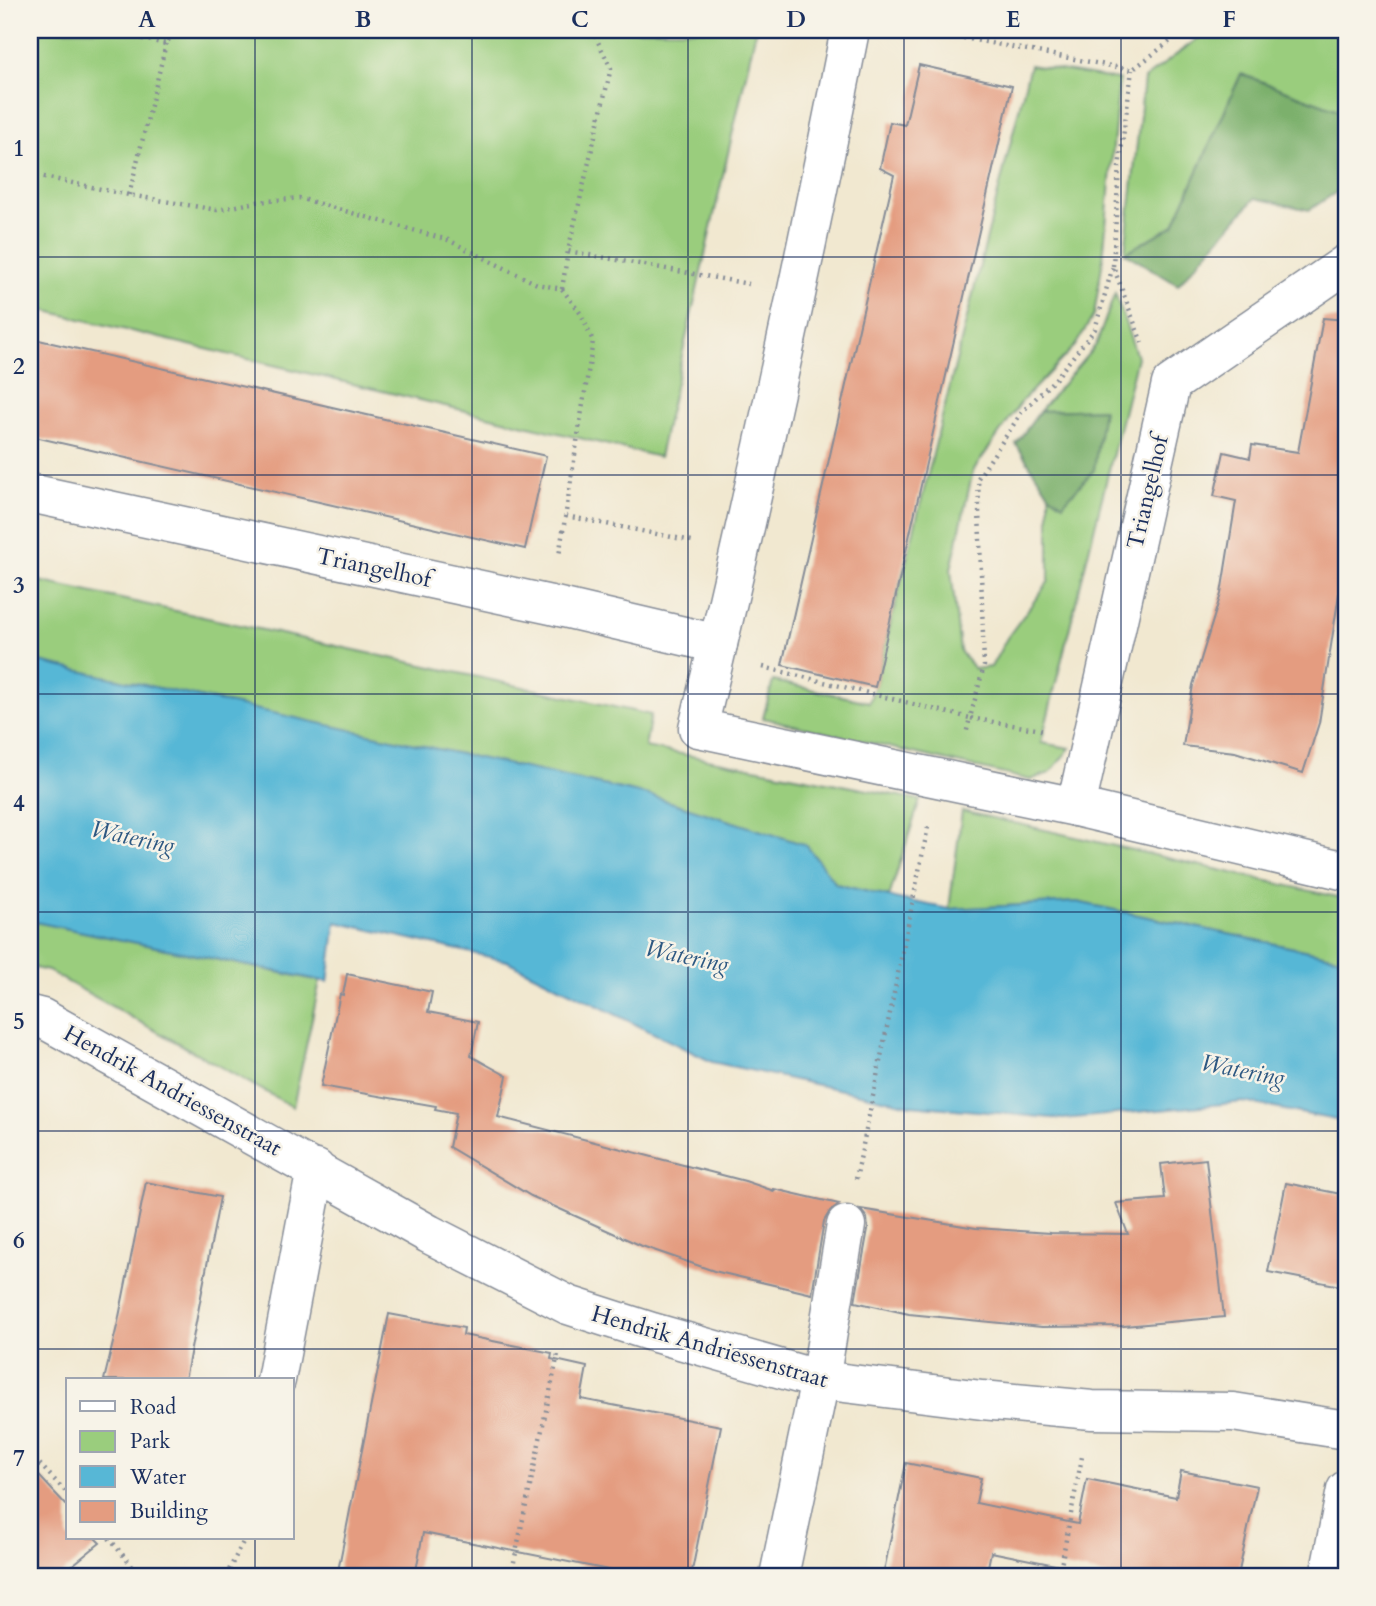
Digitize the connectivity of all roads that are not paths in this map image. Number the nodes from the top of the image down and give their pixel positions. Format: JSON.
{"nodes":[{"id":1,"x":850,"y":30,"type":"edge"},
{"id":2,"x":1346,"y":264,"type":"edge"},
{"id":3,"x":30,"y":493,"type":"edge"},
{"id":4,"x":717,"y":650,"type":"junction"},
{"id":5,"x":1076,"y":807,"type":"junction"},
{"id":6,"x":1346,"y":871,"type":"edge"},
{"id":7,"x":30,"y":1015,"type":"edge"},
{"id":8,"x":316,"y":1168,"type":"junction"},
{"id":9,"x":846,"y":1225,"type":"road end"},
{"id":10,"x":276,"y":1378,"type":"edge"},
{"id":11,"x":820,"y":1380,"type":"junction"},
{"id":12,"x":1346,"y":1430,"type":"edge"},
{"id":13,"x":1346,"y":1490,"type":"edge"},
{"id":14,"x":779,"y":1576,"type":"edge"},
{"id":15,"x":1329,"y":1576,"type":"edge"}],
"edges":[{"from":1,"to":4,"type":"street"},
{"from":2,"to":5,"type":"street","name":"Triangelhof"},
{"from":3,"to":4,"type":"street","name":"Triangelhof"},
{"from":4,"to":5,"type":"street"},
{"from":5,"to":6,"type":"street"},
{"from":7,"to":8,"type":"street","name":"Hendrik Andriessenstraat"},
{"from":8,"to":10,"type":"street"},
{"from":8,"to":11,"type":"street","name":"Hendrik Andriessenstraat"},
{"from":9,"to":11,"type":"street"},
{"from":11,"to":12,"type":"street","name":"Hendrik Andriessenstraat"},
{"from":11,"to":14,"type":"street"},
{"from":13,"to":15,"type":"street"}]}
